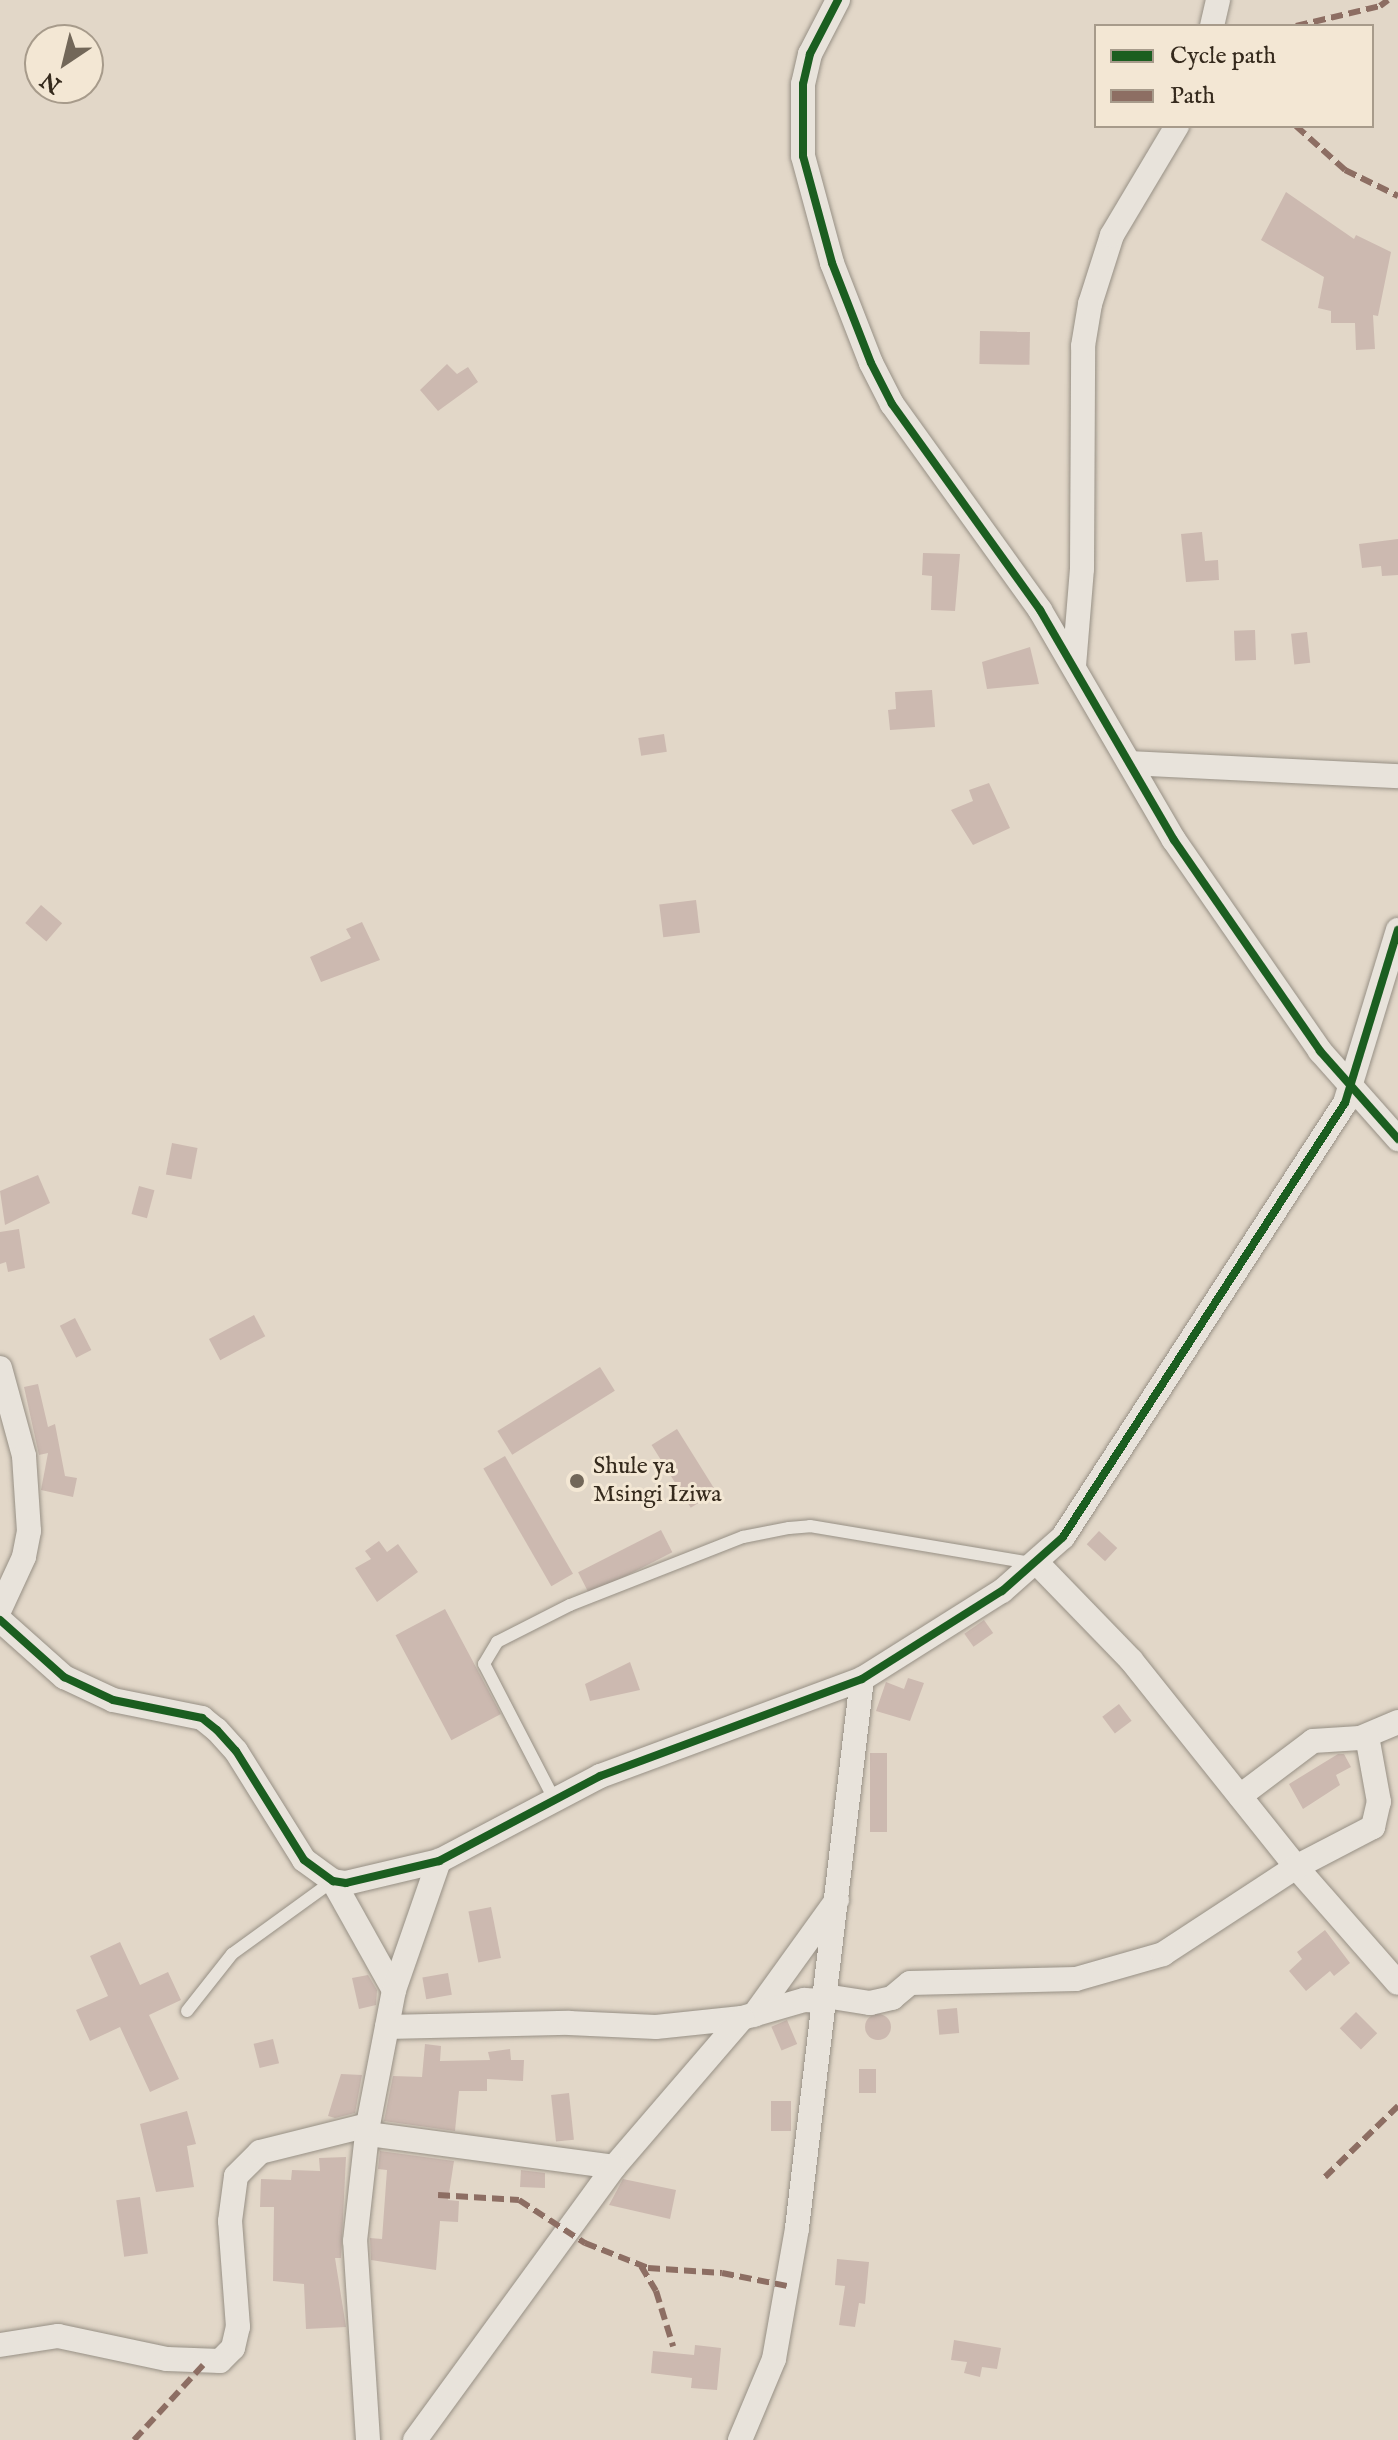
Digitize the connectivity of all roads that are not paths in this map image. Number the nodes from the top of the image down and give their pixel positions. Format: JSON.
{"nodes":[{"id":1,"x":838,"y":0,"type":"edge"},
{"id":2,"x":1218,"y":0,"type":"edge"},
{"id":3,"x":1212,"y":24,"type":"edge"},
{"id":4,"x":1176,"y":128,"type":"edge"},
{"id":5,"x":1074,"y":666,"type":"junction"},
{"id":6,"x":1130,"y":763,"type":"junction"},
{"id":7,"x":1398,"y":776,"type":"edge"},
{"id":8,"x":1398,"y":930,"type":"edge"},
{"id":9,"x":1351,"y":1090,"type":"junction"},
{"id":10,"x":1398,"y":1139,"type":"edge"},
{"id":11,"x":0,"y":1368,"type":"edge"},
{"id":12,"x":1038,"y":1564,"type":"junction"},
{"id":13,"x":0,"y":1609,"type":"edge"},
{"id":14,"x":0,"y":1620,"type":"edge"},
{"id":15,"x":862,"y":1679,"type":"junction"},
{"id":16,"x":1398,"y":1722,"type":"edge"},
{"id":17,"x":1367,"y":1736,"type":"junction"},
{"id":18,"x":1240,"y":1796,"type":"junction"},
{"id":19,"x":553,"y":1797,"type":"junction"},
{"id":20,"x":439,"y":1861,"type":"junction"},
{"id":21,"x":1296,"y":1867,"type":"junction"},
{"id":22,"x":333,"y":1881,"type":"junction"},
{"id":23,"x":838,"y":1899,"type":"junction"},
{"id":24,"x":1398,"y":1983,"type":"edge"},
{"id":25,"x":394,"y":1990,"type":"junction"},
{"id":26,"x":825,"y":1998,"type":"junction"},
{"id":27,"x":187,"y":2011,"type":"dead end"},
{"id":28,"x":748,"y":2016,"type":"junction"},
{"id":29,"x":387,"y":2027,"type":"junction"},
{"id":30,"x":368,"y":2130,"type":"junction"},
{"id":31,"x":614,"y":2167,"type":"junction"},
{"id":32,"x":0,"y":2345,"type":"edge"},
{"id":33,"x":368,"y":2440,"type":"edge"},
{"id":34,"x":415,"y":2440,"type":"edge"},
{"id":35,"x":740,"y":2440,"type":"edge"}],
"edges":[{"from":1,"to":5,"type":"street"},
{"from":2,"to":3,"type":"street"},
{"from":4,"to":5,"type":"street"},
{"from":5,"to":6,"type":"street"},
{"from":6,"to":7,"type":"street"},
{"from":6,"to":9,"type":"street"},
{"from":8,"to":9,"type":"street"},
{"from":9,"to":10,"type":"street"},
{"from":9,"to":12,"type":"street"},
{"from":11,"to":13,"type":"street"},
{"from":12,"to":15,"type":"street"},
{"from":12,"to":18,"type":"street"},
{"from":12,"to":19,"type":"lane"},
{"from":14,"to":22,"type":"street"},
{"from":15,"to":19,"type":"street"},
{"from":15,"to":23,"type":"street"},
{"from":16,"to":17,"type":"street"},
{"from":17,"to":18,"type":"street"},
{"from":17,"to":21,"type":"street"},
{"from":18,"to":21,"type":"street"},
{"from":19,"to":20,"type":"street"},
{"from":20,"to":22,"type":"street"},
{"from":20,"to":25,"type":"street"},
{"from":21,"to":24,"type":"street"},
{"from":21,"to":26,"type":"street"},
{"from":22,"to":25,"type":"street"},
{"from":22,"to":27,"type":"lane"},
{"from":23,"to":26,"type":"street"},
{"from":23,"to":28,"type":"street"},
{"from":25,"to":29,"type":"street"},
{"from":26,"to":28,"type":"street"},
{"from":26,"to":35,"type":"street"},
{"from":28,"to":29,"type":"street"},
{"from":28,"to":31,"type":"street"},
{"from":29,"to":30,"type":"street"},
{"from":30,"to":31,"type":"street"},
{"from":30,"to":32,"type":"street"},
{"from":30,"to":33,"type":"street"},
{"from":31,"to":34,"type":"street"}]}
